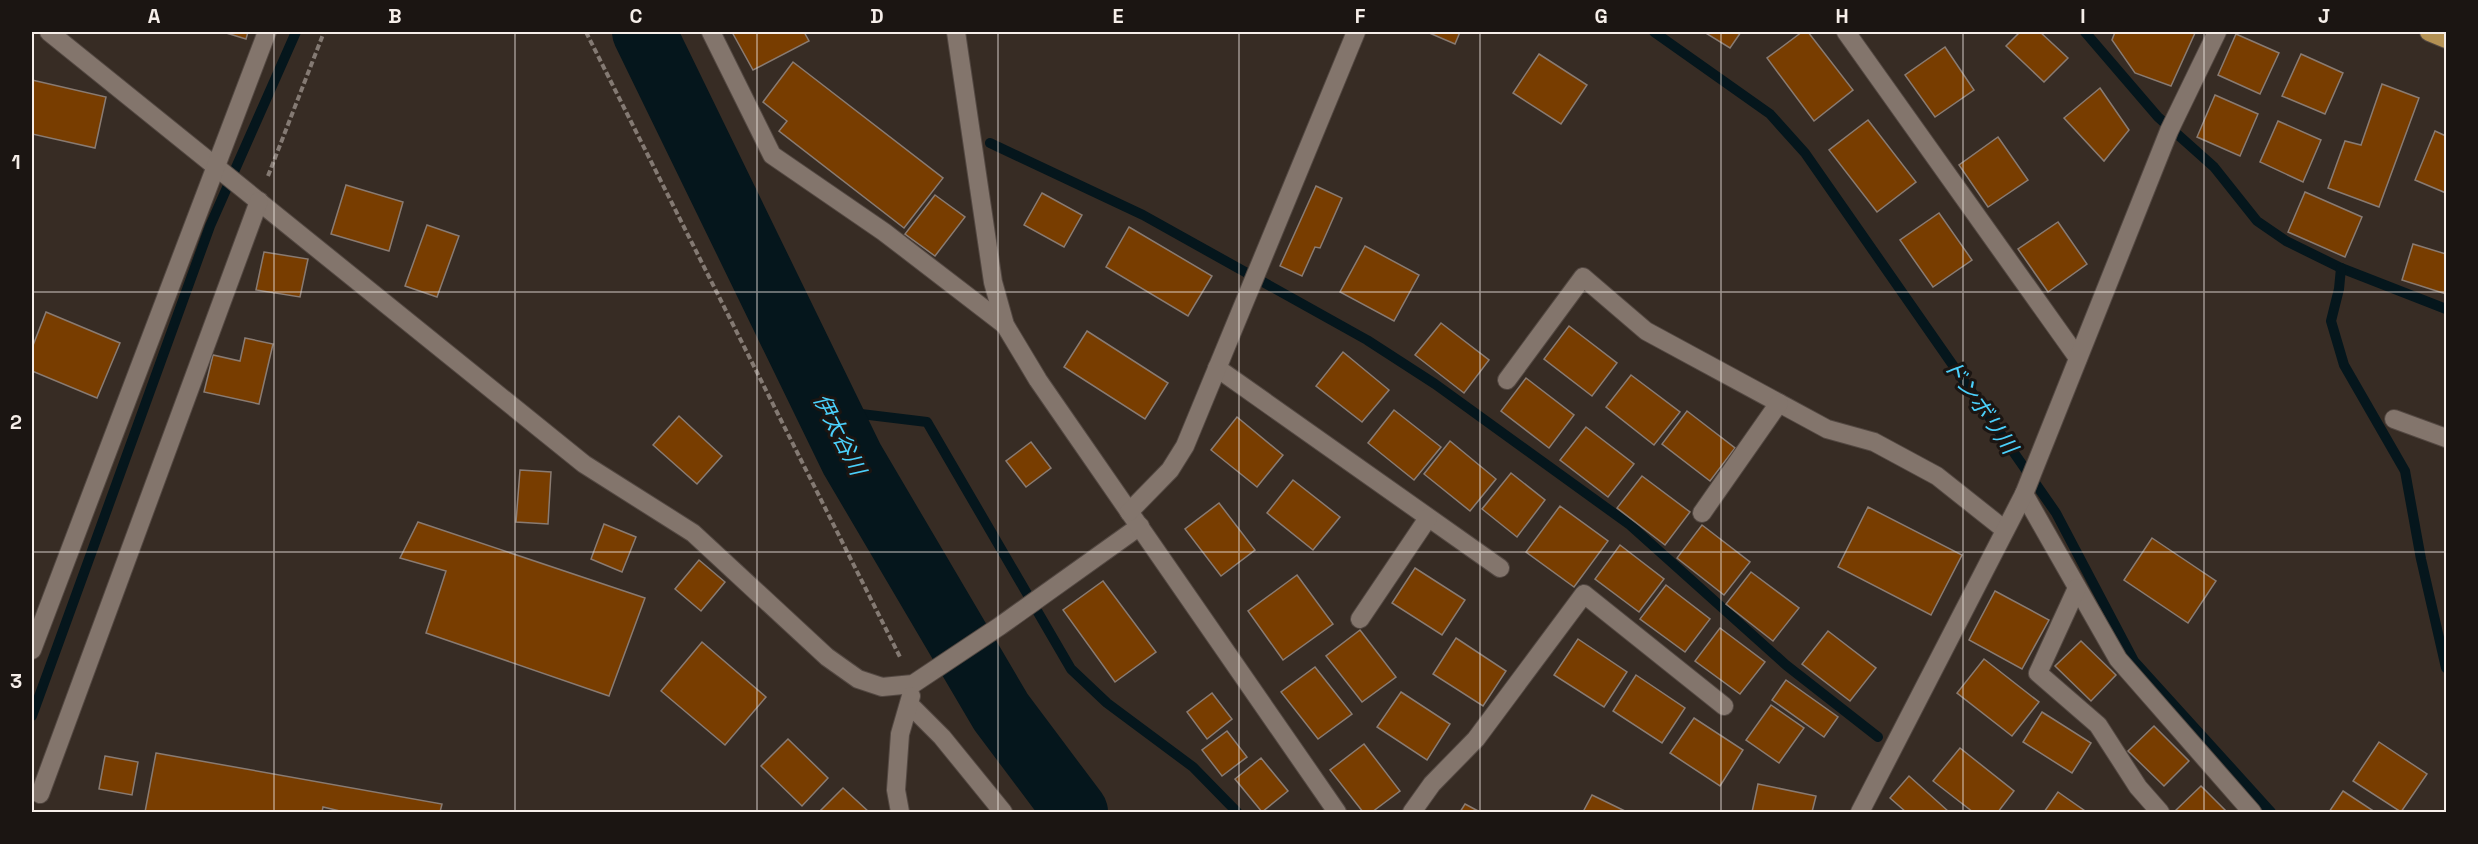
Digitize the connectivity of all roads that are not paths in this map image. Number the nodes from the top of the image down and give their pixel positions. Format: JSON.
{"nodes":[{"id":1,"x":49,"y":32,"type":"edge"},
{"id":2,"x":267,"y":32,"type":"edge"},
{"id":3,"x":711,"y":32,"type":"edge"},
{"id":4,"x":956,"y":32,"type":"edge"},
{"id":5,"x":1356,"y":32,"type":"edge"},
{"id":6,"x":1846,"y":32,"type":"edge"},
{"id":7,"x":2217,"y":32,"type":"edge"},
{"id":8,"x":2429,"y":32,"type":"edge"},
{"id":9,"x":2446,"y":39,"type":"edge"},
{"id":10,"x":215,"y":164,"type":"junction"},
{"id":11,"x":259,"y":201,"type":"junction"},
{"id":12,"x":1005,"y":325,"type":"junction"},
{"id":13,"x":2078,"y":358,"type":"junction"},
{"id":14,"x":1217,"y":368,"type":"junction"},
{"id":15,"x":1507,"y":380,"type":"dead end"},
{"id":16,"x":1779,"y":403,"type":"junction"},
{"id":17,"x":2394,"y":419,"type":"dead end"},
{"id":18,"x":2446,"y":438,"type":"edge"},
{"id":19,"x":2024,"y":494,"type":"junction"},
{"id":20,"x":1702,"y":513,"type":"dead end"},
{"id":21,"x":1428,"y":518,"type":"junction"},
{"id":22,"x":1134,"y":519,"type":"junction"},
{"id":23,"x":2005,"y":530,"type":"junction"},
{"id":24,"x":1500,"y":568,"type":"dead end"},
{"id":25,"x":2077,"y":588,"type":"junction"},
{"id":26,"x":1360,"y":620,"type":"dead end"},
{"id":27,"x":32,"y":650,"type":"edge"},
{"id":28,"x":917,"y":681,"type":"junction"},
{"id":29,"x":910,"y":705,"type":"junction"},
{"id":30,"x":1724,"y":706,"type":"dead end"},
{"id":31,"x":40,"y":794,"type":"dead end"},
{"id":32,"x":900,"y":813,"type":"edge"},
{"id":33,"x":1003,"y":813,"type":"edge"},
{"id":34,"x":1337,"y":813,"type":"edge"},
{"id":35,"x":1412,"y":813,"type":"edge"},
{"id":36,"x":1860,"y":813,"type":"edge"},
{"id":37,"x":2160,"y":813,"type":"edge"},
{"id":38,"x":2253,"y":813,"type":"edge"}],
"edges":[{"from":1,"to":10,"type":"street"},
{"from":2,"to":10,"type":"street"},
{"from":3,"to":12,"type":"street"},
{"from":4,"to":12,"type":"street"},
{"from":5,"to":14,"type":"street"},
{"from":6,"to":13,"type":"street"},
{"from":7,"to":13,"type":"street"},
{"from":8,"to":9,"type":"main road"},
{"from":10,"to":11,"type":"street"},
{"from":10,"to":27,"type":"street"},
{"from":11,"to":28,"type":"street"},
{"from":11,"to":31,"type":"street"},
{"from":12,"to":22,"type":"street"},
{"from":13,"to":19,"type":"street"},
{"from":14,"to":21,"type":"street"},
{"from":14,"to":22,"type":"street"},
{"from":15,"to":16,"type":"street"},
{"from":16,"to":20,"type":"street"},
{"from":16,"to":23,"type":"street"},
{"from":17,"to":18,"type":"street"},
{"from":19,"to":23,"type":"street"},
{"from":19,"to":25,"type":"street"},
{"from":21,"to":24,"type":"street"},
{"from":21,"to":26,"type":"street"},
{"from":22,"to":28,"type":"street"},
{"from":22,"to":34,"type":"street"},
{"from":23,"to":36,"type":"street"},
{"from":25,"to":37,"type":"street"},
{"from":25,"to":38,"type":"street"},
{"from":28,"to":29,"type":"street"},
{"from":29,"to":32,"type":"street"},
{"from":29,"to":33,"type":"street"},
{"from":30,"to":35,"type":"street"}]}
